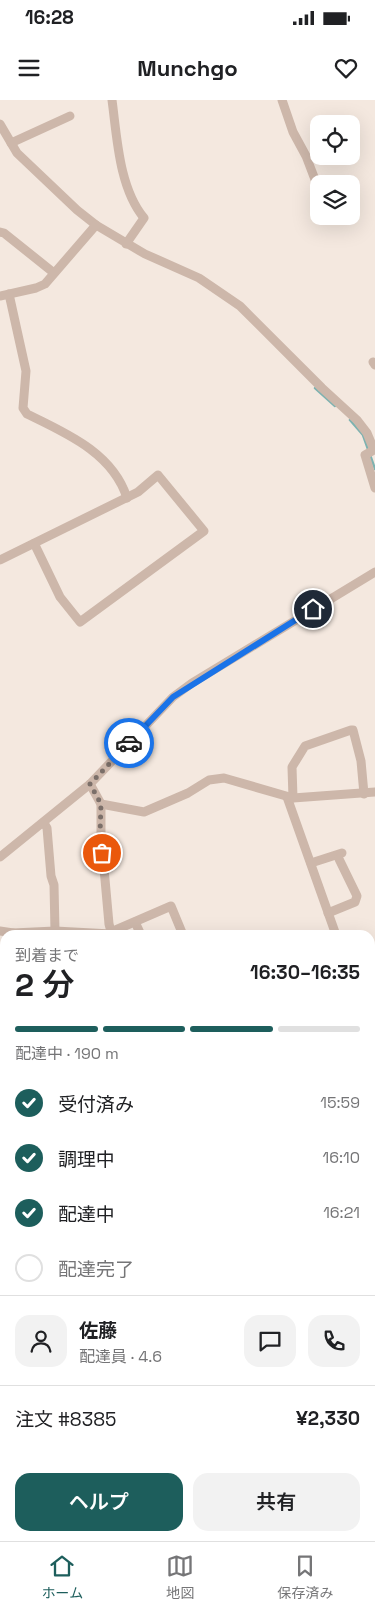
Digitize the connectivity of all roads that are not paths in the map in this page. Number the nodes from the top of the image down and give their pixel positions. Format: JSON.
{"nodes":[{"id":1,"x":112,"y":100,"type":"edge"},
{"id":2,"x":282,"y":100,"type":"edge"},
{"id":3,"x":70,"y":116,"type":"dead end"},
{"id":4,"x":0,"y":124,"type":"edge"},
{"id":5,"x":10,"y":141,"type":"junction"},
{"id":6,"x":0,"y":144,"type":"edge"},
{"id":7,"x":313,"y":175,"type":"edge"},
{"id":8,"x":96,"y":225,"type":"junction"},
{"id":9,"x":0,"y":232,"type":"edge"},
{"id":10,"x":126,"y":244,"type":"junction"},
{"id":11,"x":54,"y":273,"type":"junction"},
{"id":12,"x":5,"y":295,"type":"edge"},
{"id":13,"x":375,"y":449,"type":"edge"},
{"id":14,"x":375,"y":488,"type":"edge"},
{"id":15,"x":127,"y":498,"type":"junction"},
{"id":16,"x":34,"y":544,"type":"junction"},
{"id":17,"x":0,"y":560,"type":"edge"},
{"id":18,"x":375,"y":572,"type":"edge"},
{"id":19,"x":90,"y":784,"type":"junction"},
{"id":20,"x":375,"y":792,"type":"edge"},
{"id":21,"x":364,"y":794,"type":"junction"},
{"id":22,"x":290,"y":798,"type":"junction"},
{"id":23,"x":101,"y":804,"type":"junction"},
{"id":24,"x":44,"y":823,"type":"junction"},
{"id":25,"x":0,"y":857,"type":"edge"},
{"id":26,"x":311,"y":863,"type":"junction"},
{"id":27,"x":328,"y":913,"type":"junction"},
{"id":28,"x":135,"y":922,"type":"junction"},
{"id":29,"x":55,"y":930,"type":"edge"},
{"id":30,"x":111,"y":930,"type":"edge"},
{"id":31,"x":118,"y":930,"type":"edge"},
{"id":32,"x":139,"y":930,"type":"edge"},
{"id":33,"x":181,"y":930,"type":"edge"},
{"id":34,"x":334,"y":930,"type":"edge"}],
"edges":[{"from":1,"to":10,"type":"street"},
{"from":2,"to":7,"type":"street"},
{"from":3,"to":5,"type":"street"},
{"from":4,"to":5,"type":"street"},
{"from":5,"to":6,"type":"street"},
{"from":5,"to":8,"type":"street"},
{"from":8,"to":10,"type":"street"},
{"from":8,"to":11,"type":"street"},
{"from":9,"to":11,"type":"street"},
{"from":10,"to":13,"type":"street"},
{"from":11,"to":12,"type":"street"},
{"from":12,"to":15,"type":"street"},
{"from":13,"to":14,"type":"street"},
{"from":15,"to":16,"type":"street"},
{"from":15,"to":16,"type":"street"},
{"from":16,"to":17,"type":"street"},
{"from":18,"to":19,"type":"street"},
{"from":19,"to":23,"type":"street"},
{"from":19,"to":24,"type":"street"},
{"from":20,"to":21,"type":"street"},
{"from":21,"to":22,"type":"street"},
{"from":21,"to":22,"type":"street"},
{"from":22,"to":23,"type":"street"},
{"from":22,"to":26,"type":"street"},
{"from":23,"to":30,"type":"street"},
{"from":24,"to":25,"type":"street"},
{"from":24,"to":29,"type":"street"},
{"from":26,"to":27,"type":"street"},
{"from":26,"to":27,"type":"street"},
{"from":27,"to":34,"type":"street"},
{"from":28,"to":31,"type":"street"},
{"from":28,"to":32,"type":"street"},
{"from":28,"to":33,"type":"street"}]}
